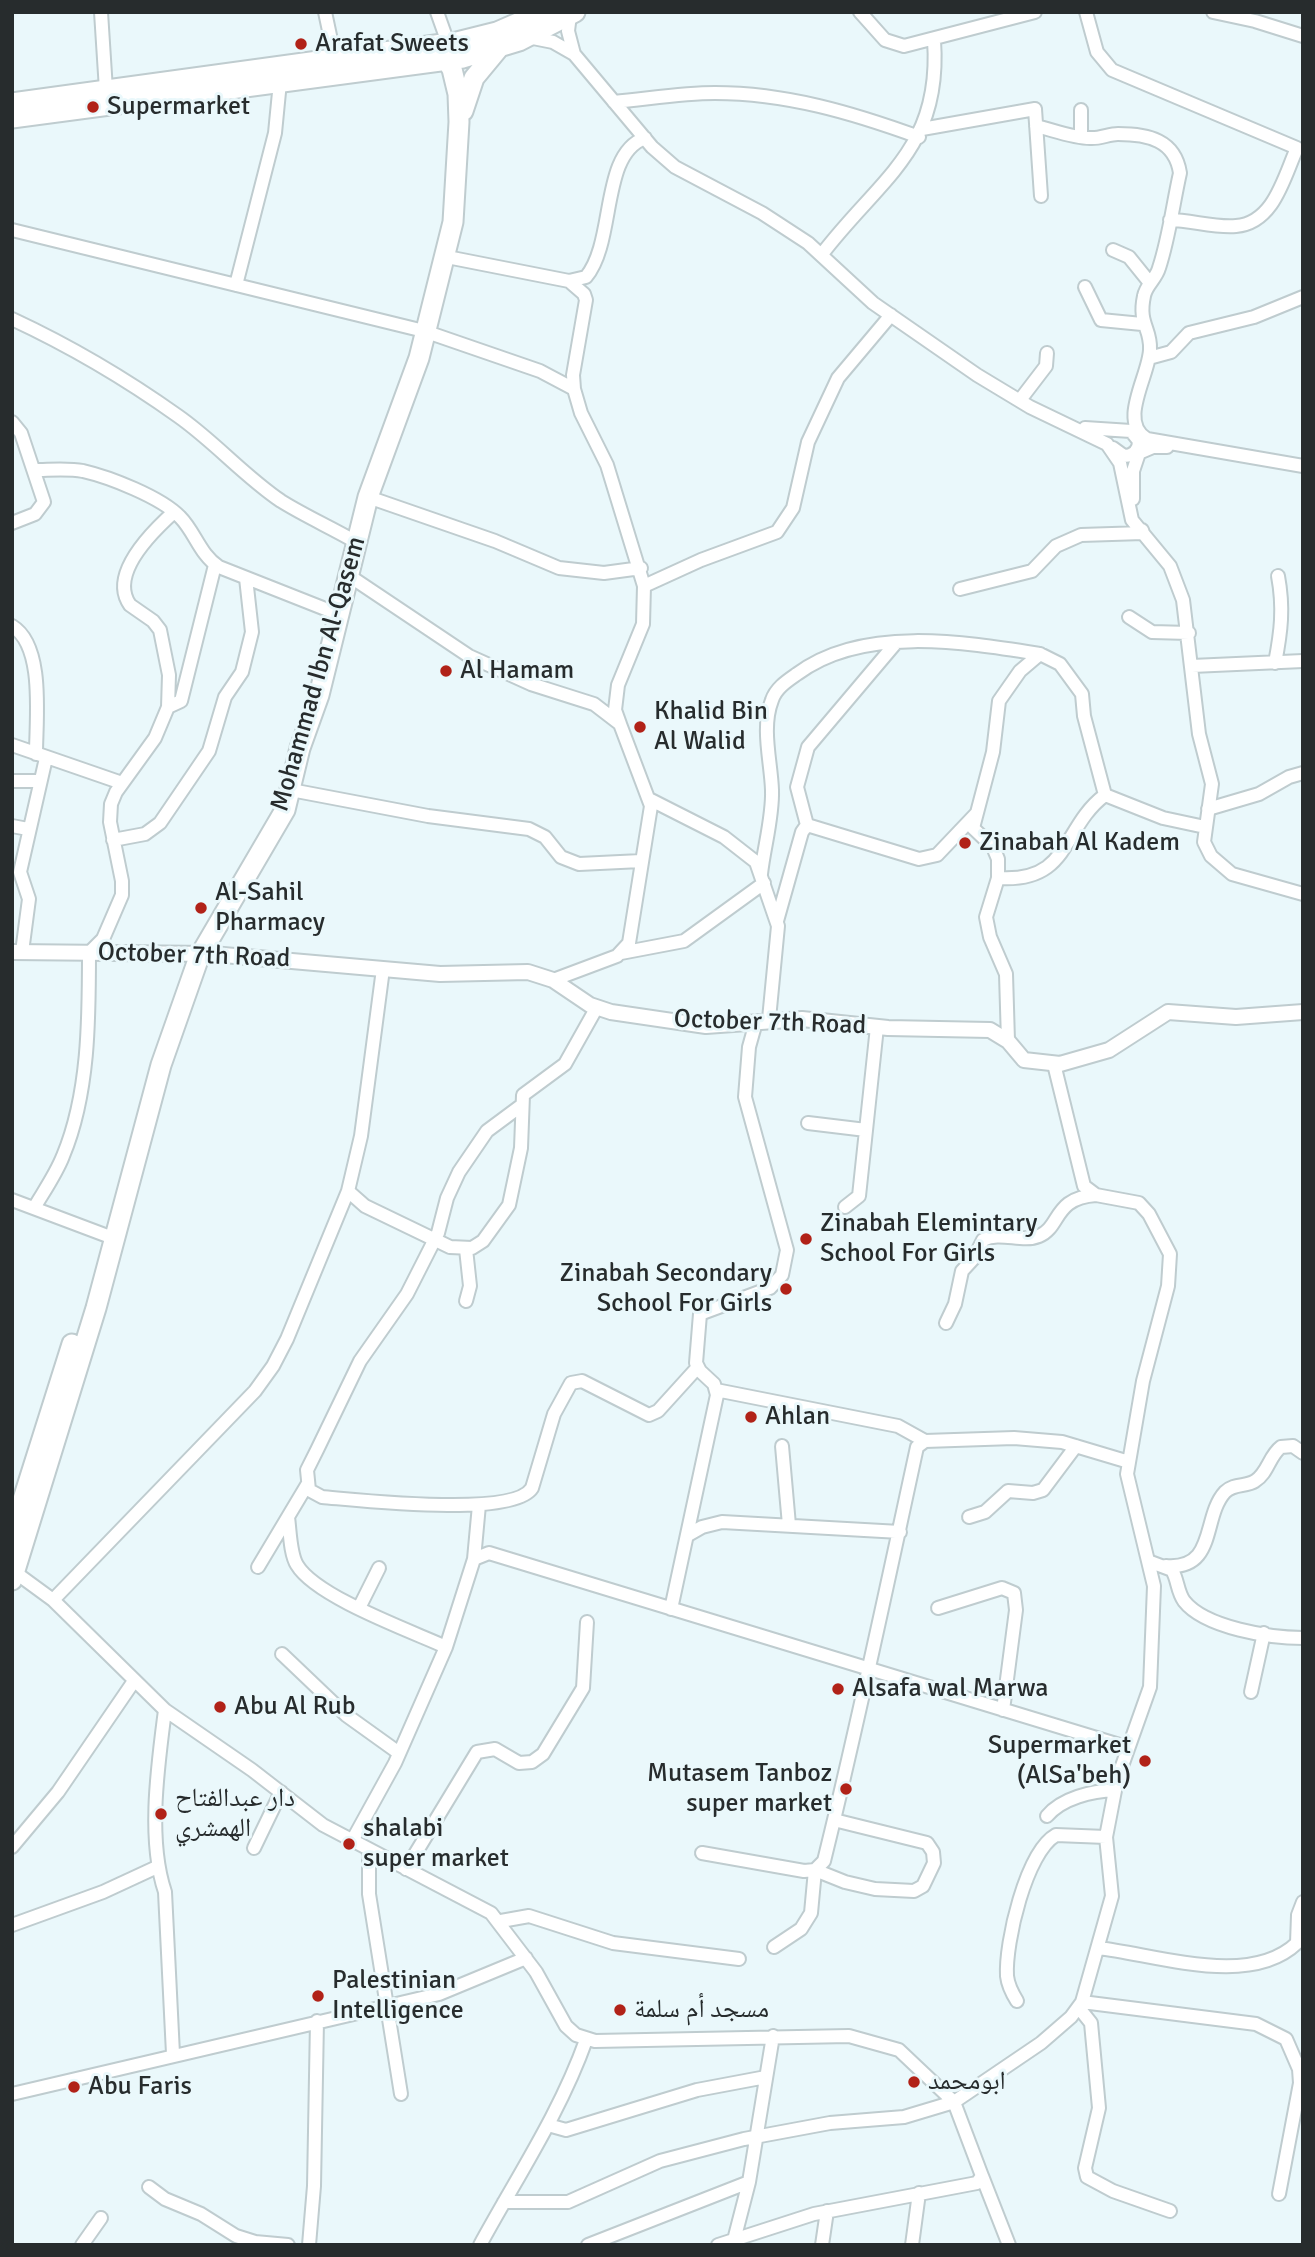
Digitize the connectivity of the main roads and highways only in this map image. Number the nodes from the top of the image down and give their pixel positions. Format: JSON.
{"nodes":[{"id":1,"x":543,"y":12,"type":"edge"},
{"id":2,"x":572,"y":14,"type":"edge"},
{"id":3,"x":498,"y":49,"type":"junction"},
{"id":4,"x":446,"y":51,"type":"junction"},
{"id":5,"x":404,"y":67,"type":"junction"},
{"id":6,"x":446,"y":81,"type":"junction"},
{"id":7,"x":12,"y":103,"type":"edge"},
{"id":8,"x":12,"y":118,"type":"edge"},
{"id":9,"x":459,"y":122,"type":"junction"},
{"id":10,"x":442,"y":256,"type":"junction"},
{"id":11,"x":113,"y":1238,"type":"junction"},
{"id":12,"x":12,"y":1534,"type":"edge"},
{"id":13,"x":13,"y":1574,"type":"edge"}],
"edges":[{"from":1,"to":4,"type":"main road"},
{"from":2,"to":3,"type":"main road"},
{"from":3,"to":4,"type":"main road"},
{"from":3,"to":9,"type":"main road"},
{"from":4,"to":5,"type":"main road"},
{"from":4,"to":6,"type":"main road"},
{"from":4,"to":7,"type":"main road"},
{"from":4,"to":9,"type":"main road"},
{"from":5,"to":6,"type":"main road"},
{"from":5,"to":8,"type":"main road"},
{"from":6,"to":10,"type":"main road"},
{"from":9,"to":10,"type":"main road"},
{"from":10,"to":11,"type":"main road","name":"Mohammad Ibn Al-Qasem"},
{"from":11,"to":12,"type":"main road","name":"Mohammad Ibn Al-Qasem"},
{"from":11,"to":13,"type":"main road","name":"Mohammad Ibn Al-Qasem"}]}
